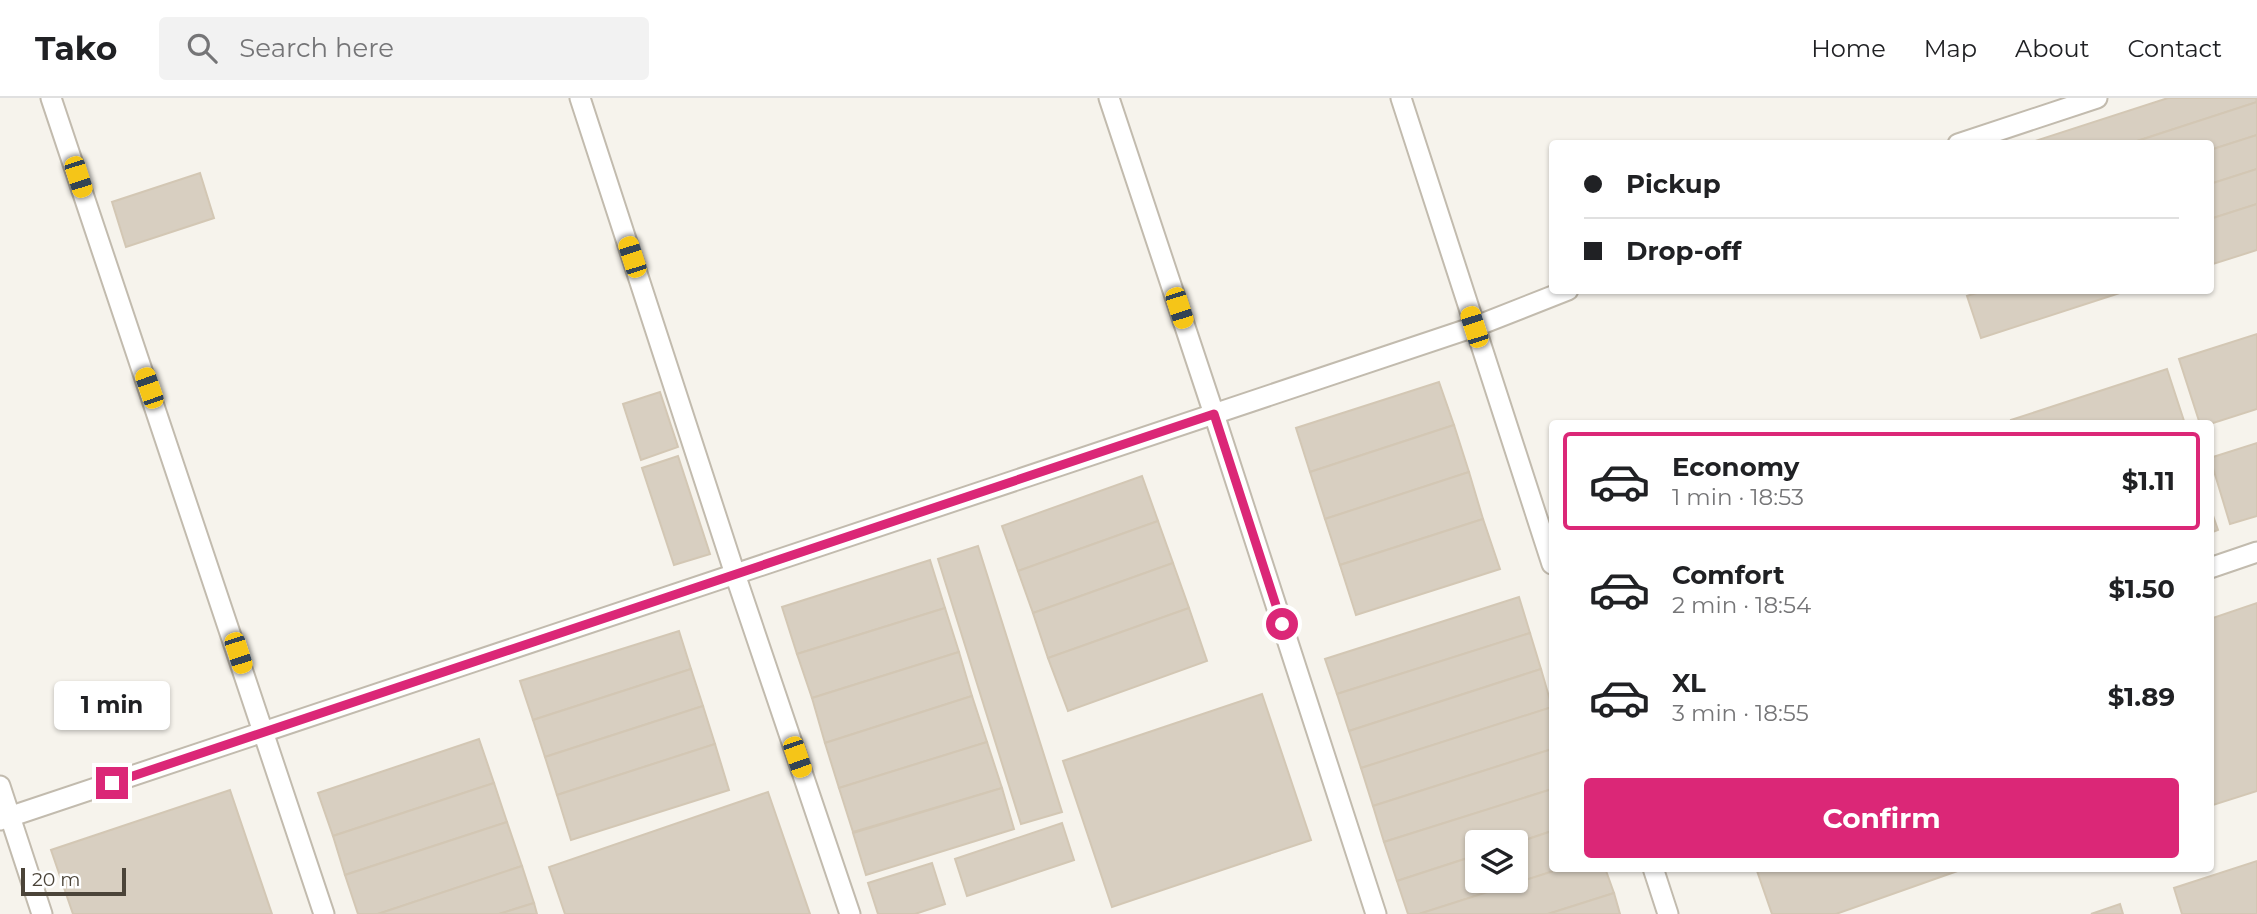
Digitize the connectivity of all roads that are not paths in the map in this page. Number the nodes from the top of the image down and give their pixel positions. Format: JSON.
{"nodes":[{"id":1,"x":51,"y":98,"type":"edge"},
{"id":2,"x":580,"y":98,"type":"edge"},
{"id":3,"x":1108,"y":98,"type":"edge"},
{"id":4,"x":1401,"y":98,"type":"edge"},
{"id":5,"x":2096,"y":98,"type":"edge"},
{"id":6,"x":1970,"y":140,"type":"edge"},
{"id":7,"x":1558,"y":294,"type":"edge"},
{"id":8,"x":1474,"y":327,"type":"junction"},
{"id":9,"x":1214,"y":414,"type":"junction"},
{"id":10,"x":2257,"y":552,"type":"edge"},
{"id":11,"x":1549,"y":555,"type":"edge"},
{"id":12,"x":2214,"y":567,"type":"edge"},
{"id":13,"x":735,"y":574,"type":"junction"},
{"id":14,"x":264,"y":732,"type":"junction"},
{"id":15,"x":0,"y":786,"type":"edge"},
{"id":16,"x":5,"y":818,"type":"edge"},
{"id":17,"x":1654,"y":872,"type":"edge"},
{"id":18,"x":42,"y":914,"type":"edge"},
{"id":19,"x":324,"y":914,"type":"edge"},
{"id":20,"x":850,"y":914,"type":"edge"},
{"id":21,"x":1376,"y":914,"type":"edge"},
{"id":22,"x":1668,"y":914,"type":"edge"}],
"edges":[{"from":1,"to":14,"type":"lane"},
{"from":2,"to":13,"type":"lane"},
{"from":3,"to":9,"type":"lane"},
{"from":4,"to":8,"type":"lane"},
{"from":5,"to":6,"type":"lane"},
{"from":7,"to":8,"type":"lane"},
{"from":8,"to":9,"type":"lane"},
{"from":8,"to":11,"type":"lane"},
{"from":9,"to":13,"type":"lane"},
{"from":9,"to":21,"type":"lane"},
{"from":10,"to":12,"type":"lane"},
{"from":13,"to":14,"type":"lane"},
{"from":13,"to":20,"type":"lane"},
{"from":14,"to":16,"type":"lane"},
{"from":14,"to":19,"type":"lane"},
{"from":15,"to":16,"type":"lane"},
{"from":16,"to":18,"type":"lane"},
{"from":17,"to":22,"type":"lane"}]}
